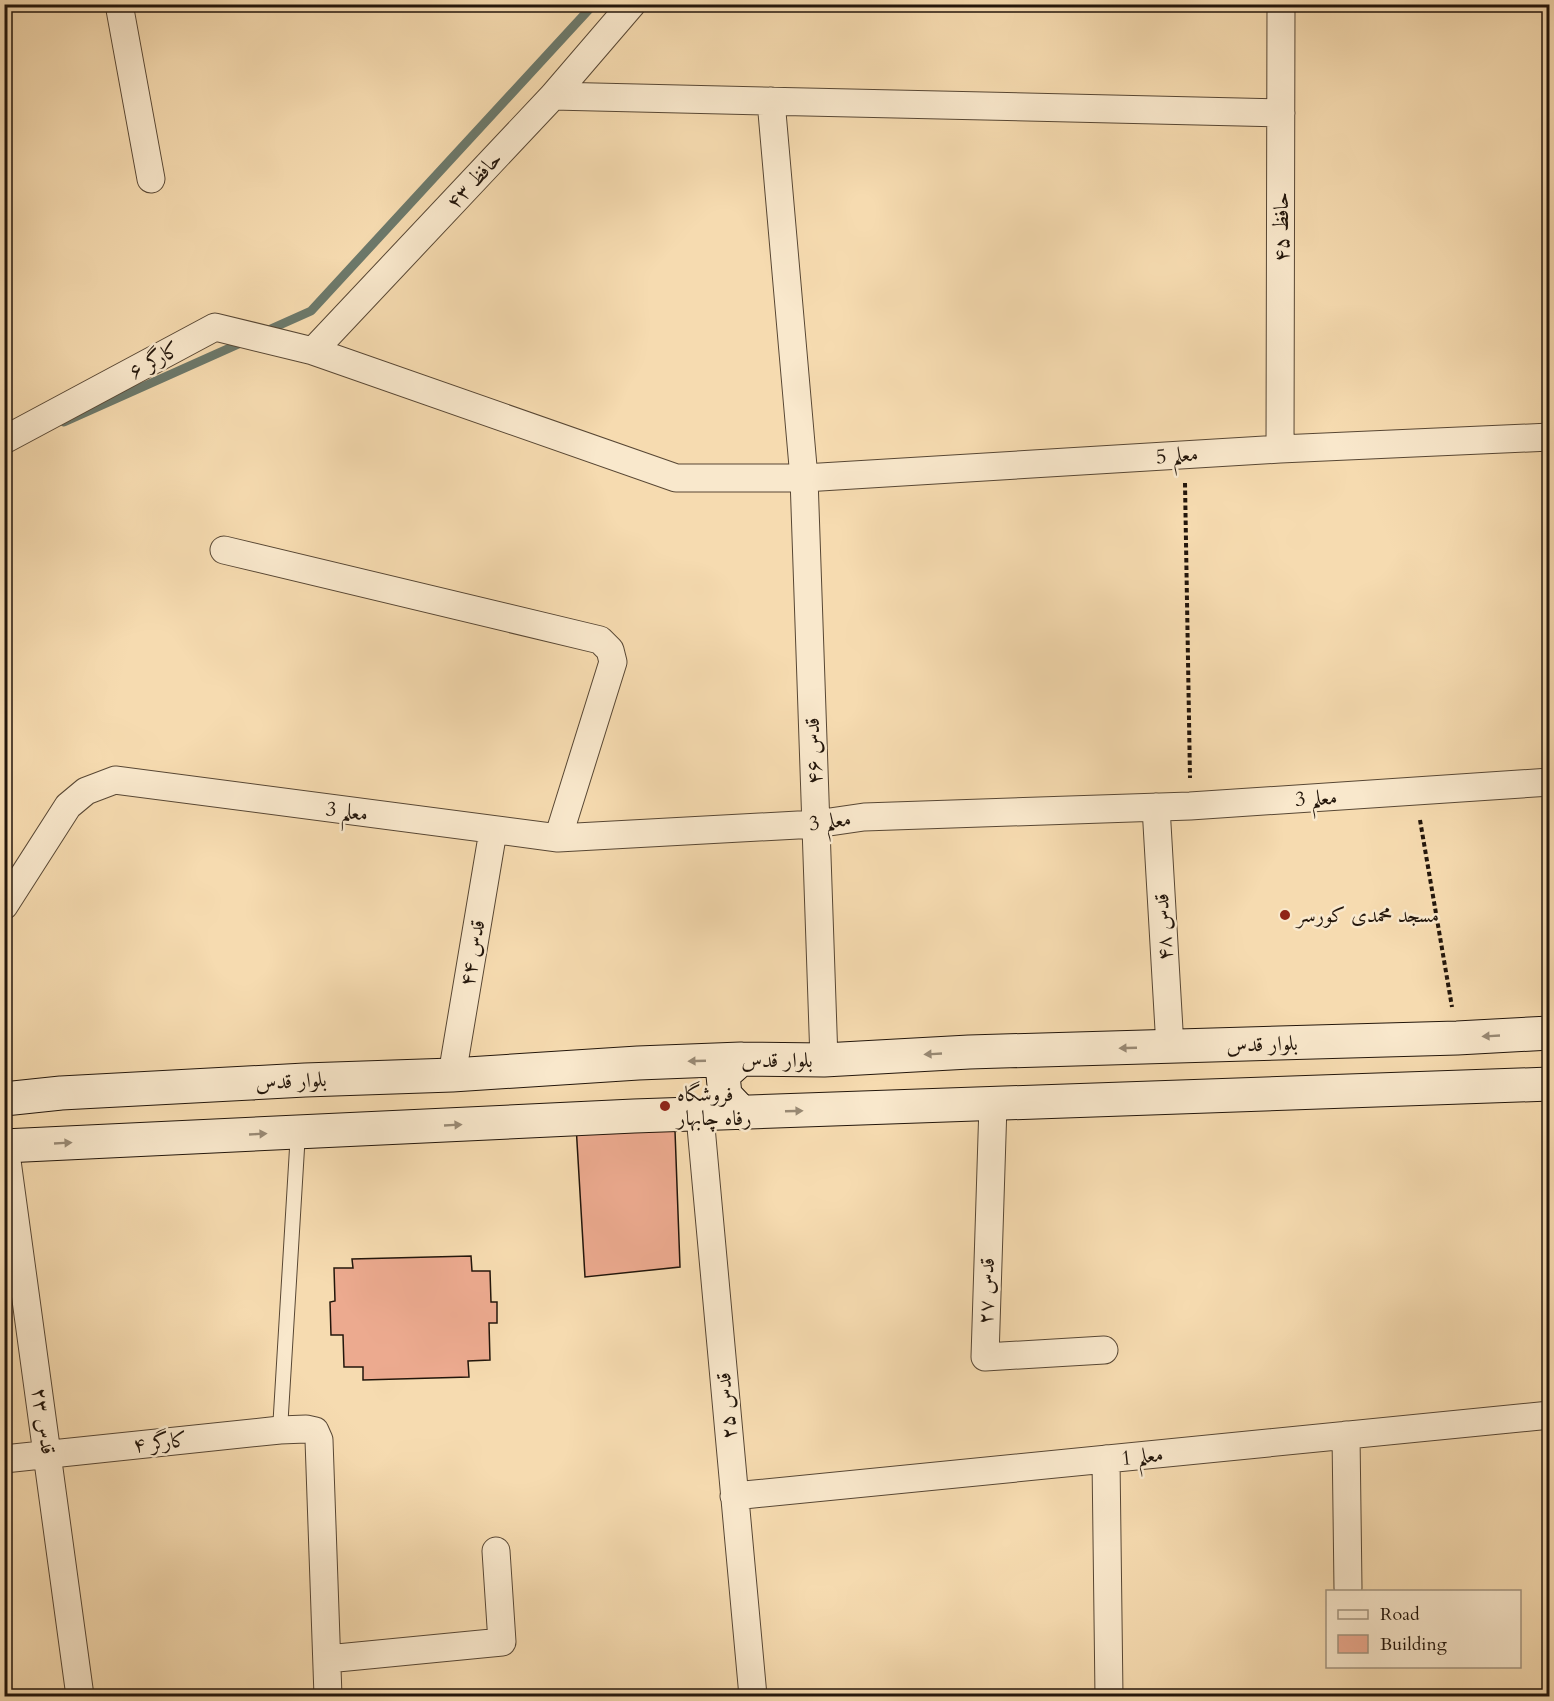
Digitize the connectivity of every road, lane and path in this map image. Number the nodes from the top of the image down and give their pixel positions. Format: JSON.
{"nodes":[{"id":1,"x":119,"y":4,"type":"edge"},
{"id":2,"x":632,"y":4,"type":"edge"},
{"id":3,"x":1281,"y":4,"type":"edge"},
{"id":4,"x":553,"y":96,"type":"junction"},
{"id":5,"x":771,"y":101,"type":"junction"},
{"id":6,"x":1281,"y":113,"type":"junction"},
{"id":7,"x":151,"y":179,"type":"dead end"},
{"id":8,"x":313,"y":351,"type":"junction"},
{"id":9,"x":1550,"y":437,"type":"edge"},
{"id":10,"x":4,"y":440,"type":"edge"},
{"id":11,"x":1280,"y":449,"type":"junction"},
{"id":12,"x":1184,"y":455,"type":"junction"},
{"id":13,"x":804,"y":478,"type":"junction"},
{"id":14,"x":224,"y":550,"type":"dead end"},
{"id":15,"x":1550,"y":782,"type":"edge"},
{"id":16,"x":1416,"y":792,"type":"junction"},
{"id":17,"x":1190,"y":806,"type":"junction"},
{"id":18,"x":1156,"y":807,"type":"junction"},
{"id":19,"x":816,"y":824,"type":"junction"},
{"id":20,"x":493,"y":831,"type":"junction"},
{"id":21,"x":558,"y":838,"type":"junction"},
{"id":22,"x":4,"y":906,"type":"edge"},
{"id":23,"x":1550,"y":1033,"type":"edge"},
{"id":24,"x":1458,"y":1038,"type":"junction"},
{"id":25,"x":1170,"y":1047,"type":"junction"},
{"id":26,"x":741,"y":1059,"type":"junction"},
{"id":27,"x":824,"y":1060,"type":"junction"},
{"id":28,"x":638,"y":1063,"type":"junction"},
{"id":29,"x":452,"y":1075,"type":"junction"},
{"id":30,"x":1550,"y":1084,"type":"edge"},
{"id":31,"x":4,"y":1099,"type":"edge"},
{"id":32,"x":993,"y":1106,"type":"junction"},
{"id":33,"x":742,"y":1113,"type":"junction"},
{"id":34,"x":634,"y":1116,"type":"junction"},
{"id":35,"x":700,"y":1116,"type":"junction"},
{"id":36,"x":298,"y":1132,"type":"junction"},
{"id":37,"x":5,"y":1146,"type":"edge"},
{"id":38,"x":1104,"y":1350,"type":"dead end"},
{"id":39,"x":1549,"y":1416,"type":"edge"},
{"id":40,"x":1550,"y":1422,"type":"edge"},
{"id":41,"x":280,"y":1430,"type":"junction"},
{"id":42,"x":1346,"y":1435,"type":"junction"},
{"id":43,"x":48,"y":1453,"type":"junction"},
{"id":44,"x":4,"y":1459,"type":"edge"},
{"id":45,"x":1106,"y":1459,"type":"junction"},
{"id":46,"x":734,"y":1496,"type":"junction"},
{"id":47,"x":496,"y":1551,"type":"dead end"},
{"id":48,"x":1348,"y":1588,"type":"dead end"},
{"id":49,"x":327,"y":1659,"type":"junction"},
{"id":50,"x":80,"y":1696,"type":"edge"},
{"id":51,"x":328,"y":1696,"type":"edge"},
{"id":52,"x":753,"y":1696,"type":"edge"},
{"id":53,"x":1109,"y":1696,"type":"edge"}],
"edges":[{"from":1,"to":7,"type":"street"},
{"from":2,"to":4,"type":"street","name":"حافظ ۴۳"},
{"from":3,"to":6,"type":"street","name":"حافظ ۴۵"},
{"from":4,"to":5,"type":"street"},
{"from":4,"to":8,"type":"street","name":"حافظ ۴۳"},
{"from":5,"to":6,"type":"street"},
{"from":5,"to":13,"type":"street","name":"قدس ۴۶"},
{"from":6,"to":11,"type":"street","name":"حافظ ۴۵"},
{"from":8,"to":10,"type":"street","name":"کارگر ۶"},
{"from":8,"to":13,"type":"street","name":"کارگر ۶"},
{"from":9,"to":11,"type":"street","name":"معلم 5"},
{"from":11,"to":12,"type":"street","name":"معلم 5"},
{"from":12,"to":13,"type":"street","name":"معلم 5"},
{"from":12,"to":17,"type":"path"},
{"from":13,"to":19,"type":"street","name":"قدس ۴۶"},
{"from":14,"to":21,"type":"street"},
{"from":15,"to":16,"type":"street","name":"معلم 3"},
{"from":16,"to":17,"type":"street","name":"معلم 3"},
{"from":16,"to":24,"type":"path"},
{"from":17,"to":18,"type":"street","name":"معلم 3"},
{"from":18,"to":19,"type":"street","name":"معلم 3"},
{"from":18,"to":25,"type":"street","name":"قدس ۴۸"},
{"from":19,"to":21,"type":"street","name":"معلم 3"},
{"from":19,"to":27,"type":"street","name":"قدس ۴۶"},
{"from":20,"to":21,"type":"street","name":"معلم 3"},
{"from":20,"to":22,"type":"street","name":"معلم 3"},
{"from":20,"to":29,"type":"street","name":"قدس ۴۴"},
{"from":23,"to":24,"type":"main road","name":"بلوار قدس","one_way":true},
{"from":24,"to":25,"type":"main road","name":"بلوار قدس"},
{"from":25,"to":27,"type":"main road","name":"بلوار قدس","one_way":true},
{"from":26,"to":27,"type":"main road","name":"بلوار قدس"},
{"from":26,"to":28,"type":"main road","name":"بلوار قدس","one_way":true},
{"from":26,"to":33,"type":"main road"},
{"from":28,"to":29,"type":"main road","name":"بلوار قدس"},
{"from":28,"to":34,"type":"main road"},
{"from":29,"to":31,"type":"main road","name":"بلوار قدس"},
{"from":30,"to":32,"type":"main road"},
{"from":33,"to":32,"type":"main road","one_way":true},
{"from":32,"to":38,"type":"street","name":"قدس ۲۷"},
{"from":33,"to":35,"type":"main road"},
{"from":34,"to":35,"type":"main road"},
{"from":36,"to":34,"type":"main road","one_way":true},
{"from":35,"to":46,"type":"street","name":"قدس ۲۵"},
{"from":37,"to":36,"type":"main road","one_way":true},
{"from":36,"to":41,"type":"lane"},
{"from":37,"to":43,"type":"street","name":"قدس ۲۳"},
{"from":39,"to":40,"type":"street"},
{"from":39,"to":42,"type":"street","name":"معلم 1"},
{"from":41,"to":43,"type":"street","name":"کارگر ۴"},
{"from":41,"to":49,"type":"street","name":"کارگر ۴"},
{"from":42,"to":45,"type":"street","name":"معلم 1"},
{"from":42,"to":48,"type":"street"},
{"from":43,"to":44,"type":"street","name":"کارگر ۴"},
{"from":43,"to":50,"type":"street","name":"قدس ۲۳"},
{"from":45,"to":46,"type":"street","name":"معلم 1"},
{"from":45,"to":53,"type":"street"},
{"from":46,"to":52,"type":"street","name":"قدس ۲۵"},
{"from":47,"to":49,"type":"street"},
{"from":49,"to":51,"type":"street"}]}
